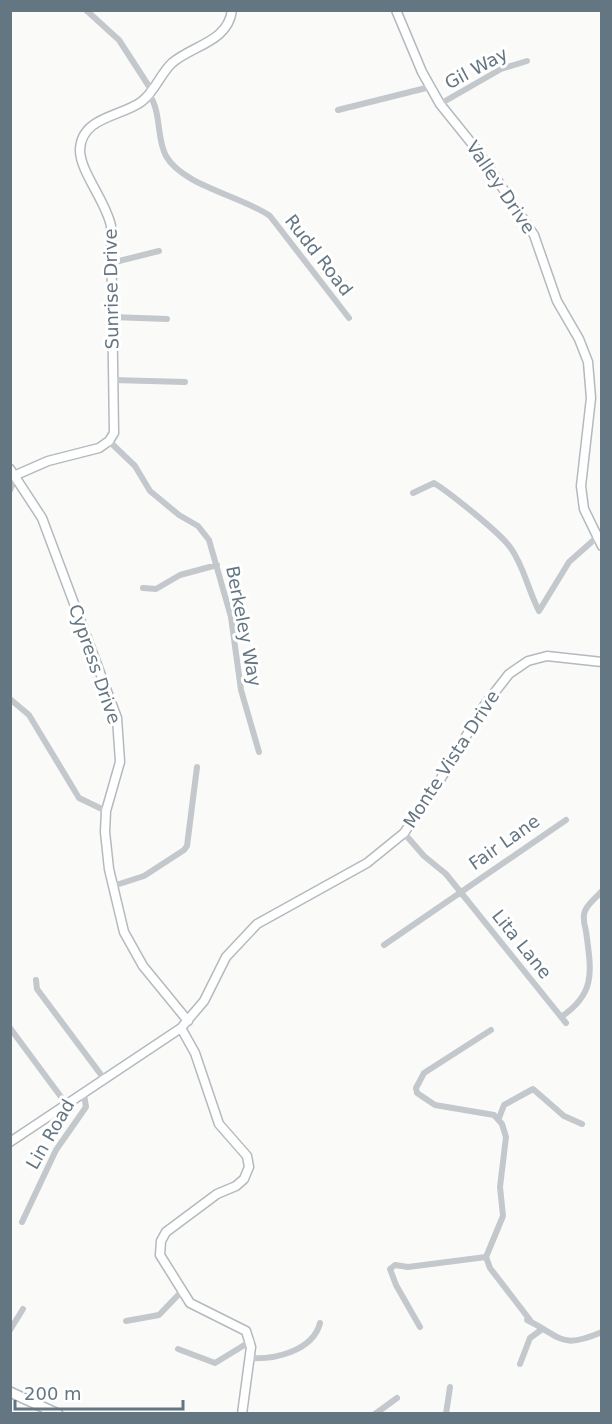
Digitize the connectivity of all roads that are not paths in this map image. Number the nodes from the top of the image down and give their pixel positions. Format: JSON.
{"nodes":[{"id":1,"x":86,"y":10,"type":"edge"},
{"id":2,"x":232,"y":10,"type":"edge"},
{"id":3,"x":396,"y":10,"type":"edge"},
{"id":4,"x":527,"y":61,"type":"dead end"},
{"id":5,"x":430,"y":87,"type":"junction"},
{"id":6,"x":150,"y":93,"type":"junction"},
{"id":7,"x":440,"y":104,"type":"junction"},
{"id":8,"x":338,"y":110,"type":"dead end"},
{"id":9,"x":159,"y":251,"type":"dead end"},
{"id":10,"x":111,"y":263,"type":"junction"},
{"id":11,"x":112,"y":317,"type":"junction"},
{"id":12,"x":349,"y":318,"type":"dead end"},
{"id":13,"x":167,"y":319,"type":"dead end"},
{"id":14,"x":113,"y":380,"type":"junction"},
{"id":15,"x":185,"y":382,"type":"dead end"},
{"id":16,"x":109,"y":441,"type":"junction"},
{"id":17,"x":13,"y":472,"type":"edge"},
{"id":18,"x":10,"y":490,"type":"edge"},
{"id":19,"x":413,"y":493,"type":"dead end"},
{"id":20,"x":599,"y":542,"type":"edge"},
{"id":21,"x":217,"y":565,"type":"junction"},
{"id":22,"x":143,"y":588,"type":"dead end"},
{"id":23,"x":602,"y":662,"type":"edge"},
{"id":24,"x":10,"y":699,"type":"edge"},
{"id":25,"x":259,"y":752,"type":"dead end"},
{"id":26,"x":197,"y":767,"type":"dead end"},
{"id":27,"x":106,"y":811,"type":"junction"},
{"id":28,"x":566,"y":820,"type":"dead end"},
{"id":29,"x":404,"y":833,"type":"junction"},
{"id":30,"x":113,"y":886,"type":"junction"},
{"id":31,"x":459,"y":891,"type":"junction"},
{"id":32,"x":602,"y":891,"type":"edge"},
{"id":33,"x":384,"y":945,"type":"dead end"},
{"id":34,"x":36,"y":980,"type":"dead end"},
{"id":35,"x":561,"y":1017,"type":"junction"},
{"id":36,"x":566,"y":1023,"type":"dead end"},
{"id":37,"x":184,"y":1024,"type":"junction"},
{"id":38,"x":10,"y":1028,"type":"edge"},
{"id":39,"x":490,"y":1030,"type":"dead end"},
{"id":40,"x":105,"y":1080,"type":"junction"},
{"id":41,"x":84,"y":1094,"type":"junction"},
{"id":42,"x":67,"y":1105,"type":"junction"},
{"id":43,"x":499,"y":1118,"type":"junction"},
{"id":44,"x":582,"y":1124,"type":"dead end"},
{"id":45,"x":10,"y":1142,"type":"edge"},
{"id":46,"x":22,"y":1222,"type":"dead end"},
{"id":47,"x":486,"y":1257,"type":"junction"},
{"id":48,"x":181,"y":1292,"type":"junction"},
{"id":49,"x":23,"y":1309,"type":"dead end"},
{"id":50,"x":126,"y":1321,"type":"dead end"},
{"id":51,"x":320,"y":1323,"type":"dead end"},
{"id":52,"x":420,"y":1327,"type":"dead end"},
{"id":53,"x":10,"y":1330,"type":"edge"},
{"id":54,"x":541,"y":1330,"type":"junction"},
{"id":55,"x":602,"y":1332,"type":"edge"},
{"id":56,"x":251,"y":1341,"type":"junction"},
{"id":57,"x":178,"y":1349,"type":"dead end"},
{"id":58,"x":249,"y":1358,"type":"junction"},
{"id":59,"x":520,"y":1364,"type":"dead end"},
{"id":60,"x":450,"y":1387,"type":"dead end"},
{"id":61,"x":10,"y":1392,"type":"edge"},
{"id":62,"x":397,"y":1398,"type":"dead end"},
{"id":63,"x":58,"y":1413,"type":"edge"},
{"id":64,"x":242,"y":1413,"type":"edge"},
{"id":65,"x":375,"y":1413,"type":"edge"},
{"id":66,"x":446,"y":1413,"type":"edge"}],
"edges":[{"from":1,"to":6,"type":"street","name":"Rudd Road"},
{"from":2,"to":6,"type":"street","name":"Sunrise Drive"},
{"from":3,"to":5,"type":"street","name":"Valley Drive"},
{"from":4,"to":7,"type":"street","name":"Gil Way"},
{"from":5,"to":7,"type":"street","name":"Valley Drive"},
{"from":5,"to":8,"type":"street"},
{"from":6,"to":10,"type":"street","name":"Sunrise Drive"},
{"from":6,"to":12,"type":"street","name":"Rudd Road"},
{"from":7,"to":20,"type":"street","name":"Valley Drive"},
{"from":9,"to":10,"type":"street"},
{"from":10,"to":11,"type":"street","name":"Sunrise Drive"},
{"from":11,"to":13,"type":"street"},
{"from":11,"to":14,"type":"street","name":"Sunrise Drive"},
{"from":14,"to":15,"type":"street"},
{"from":14,"to":16,"type":"street","name":"Sunrise Drive"},
{"from":16,"to":17,"type":"street"},
{"from":16,"to":21,"type":"street","name":"Berkeley Way"},
{"from":17,"to":18,"type":"street"},
{"from":17,"to":27,"type":"street","name":"Cypress Drive"},
{"from":19,"to":20,"type":"street"},
{"from":21,"to":22,"type":"street"},
{"from":21,"to":25,"type":"street","name":"Berkeley Way"},
{"from":23,"to":29,"type":"street","name":"Monte Vista Drive"},
{"from":24,"to":27,"type":"street"},
{"from":26,"to":30,"type":"street"},
{"from":27,"to":30,"type":"street","name":"Cypress Drive"},
{"from":28,"to":31,"type":"street","name":"Fair Lane"},
{"from":29,"to":31,"type":"street","name":"Lita Lane"},
{"from":29,"to":37,"type":"street","name":"Monte Vista Drive"},
{"from":30,"to":37,"type":"street","name":"Cypress Drive"},
{"from":31,"to":33,"type":"street"},
{"from":31,"to":35,"type":"street","name":"Lita Lane"},
{"from":32,"to":35,"type":"street"},
{"from":34,"to":40,"type":"street"},
{"from":35,"to":36,"type":"street","name":"Lita Lane"},
{"from":37,"to":40,"type":"street","name":"Monte Vista Drive"},
{"from":37,"to":48,"type":"street","name":"Cypress Drive"},
{"from":38,"to":42,"type":"street"},
{"from":39,"to":43,"type":"street"},
{"from":40,"to":41,"type":"street","name":"Monte Vista Drive"},
{"from":41,"to":42,"type":"street","name":"Monte Vista Drive"},
{"from":41,"to":46,"type":"street","name":"Lin Road"},
{"from":42,"to":45,"type":"street","name":"Monte Vista Drive"},
{"from":43,"to":44,"type":"street"},
{"from":43,"to":47,"type":"street"},
{"from":47,"to":52,"type":"street"},
{"from":47,"to":54,"type":"street"},
{"from":48,"to":50,"type":"street"},
{"from":48,"to":56,"type":"street","name":"Cypress Drive"},
{"from":49,"to":53,"type":"street"},
{"from":51,"to":58,"type":"street"},
{"from":54,"to":55,"type":"street"},
{"from":54,"to":59,"type":"street"},
{"from":56,"to":57,"type":"street"},
{"from":56,"to":58,"type":"street"},
{"from":58,"to":64,"type":"street"},
{"from":60,"to":66,"type":"street"},
{"from":61,"to":63,"type":"main road"},
{"from":62,"to":65,"type":"street"}]}
